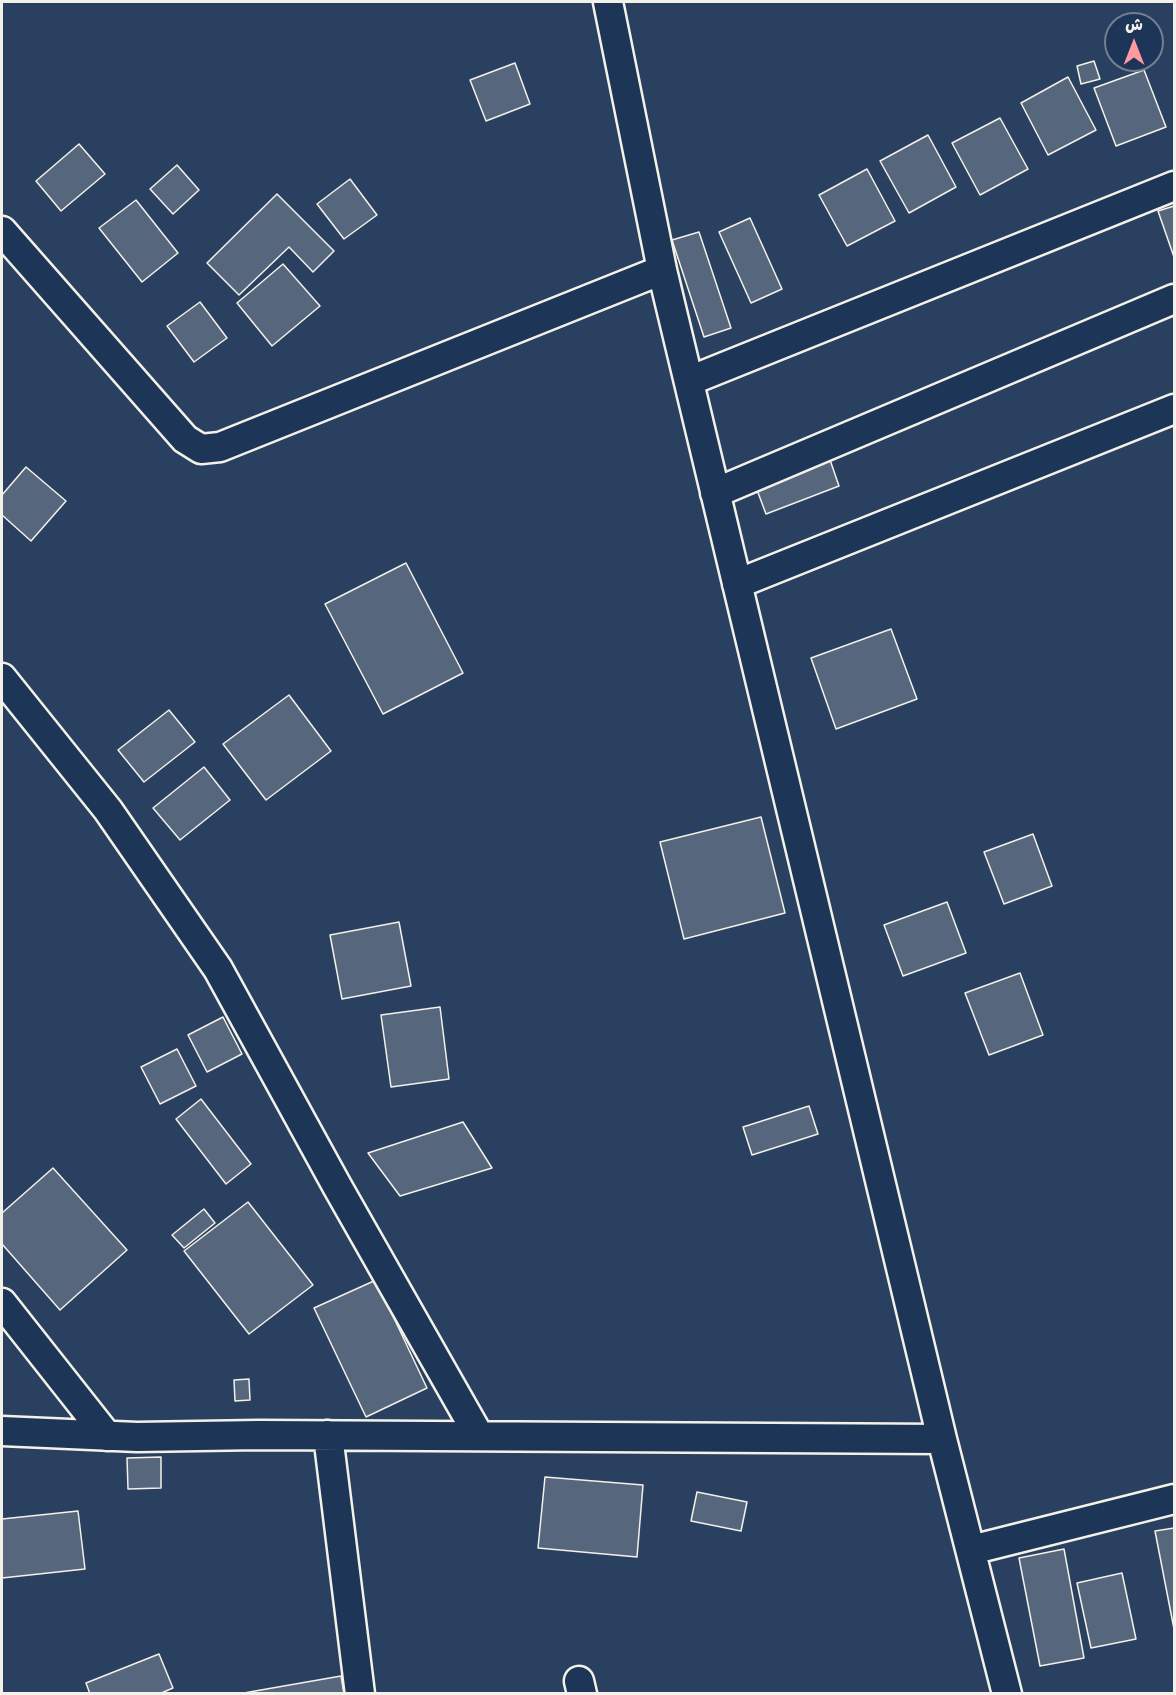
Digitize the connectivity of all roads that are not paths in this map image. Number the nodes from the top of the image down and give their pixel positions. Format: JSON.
{"nodes":[{"id":1,"x":608,"y":2,"type":"edge"},
{"id":2,"x":1174,"y":186,"type":"edge"},
{"id":3,"x":2,"y":231,"type":"edge"},
{"id":4,"x":662,"y":270,"type":"junction"},
{"id":5,"x":1174,"y":299,"type":"edge"},
{"id":6,"x":688,"y":381,"type":"junction"},
{"id":7,"x":1174,"y":409,"type":"edge"},
{"id":8,"x":715,"y":492,"type":"junction"},
{"id":9,"x":737,"y":585,"type":"junction"},
{"id":10,"x":2,"y":678,"type":"edge"},
{"id":11,"x":2,"y":1303,"type":"edge"},
{"id":12,"x":2,"y":1431,"type":"edge"},
{"id":13,"x":328,"y":1435,"type":"junction"},
{"id":14,"x":107,"y":1436,"type":"junction"},
{"id":15,"x":479,"y":1436,"type":"junction"},
{"id":16,"x":942,"y":1439,"type":"junction"},
{"id":17,"x":1174,"y":1499,"type":"edge"},
{"id":18,"x":971,"y":1550,"type":"junction"},
{"id":19,"x":360,"y":1694,"type":"edge"},
{"id":20,"x":1007,"y":1694,"type":"edge"}],
"edges":[{"from":1,"to":4,"type":"street"},
{"from":2,"to":6,"type":"street"},
{"from":3,"to":4,"type":"street"},
{"from":4,"to":6,"type":"street"},
{"from":5,"to":8,"type":"street"},
{"from":6,"to":8,"type":"street"},
{"from":7,"to":9,"type":"street"},
{"from":8,"to":9,"type":"street"},
{"from":9,"to":16,"type":"street"},
{"from":10,"to":15,"type":"street"},
{"from":11,"to":14,"type":"street"},
{"from":12,"to":14,"type":"street"},
{"from":13,"to":14,"type":"street"},
{"from":13,"to":15,"type":"street"},
{"from":13,"to":19,"type":"street"},
{"from":15,"to":16,"type":"street"},
{"from":16,"to":18,"type":"street"},
{"from":17,"to":18,"type":"street"},
{"from":18,"to":20,"type":"street"}]}
